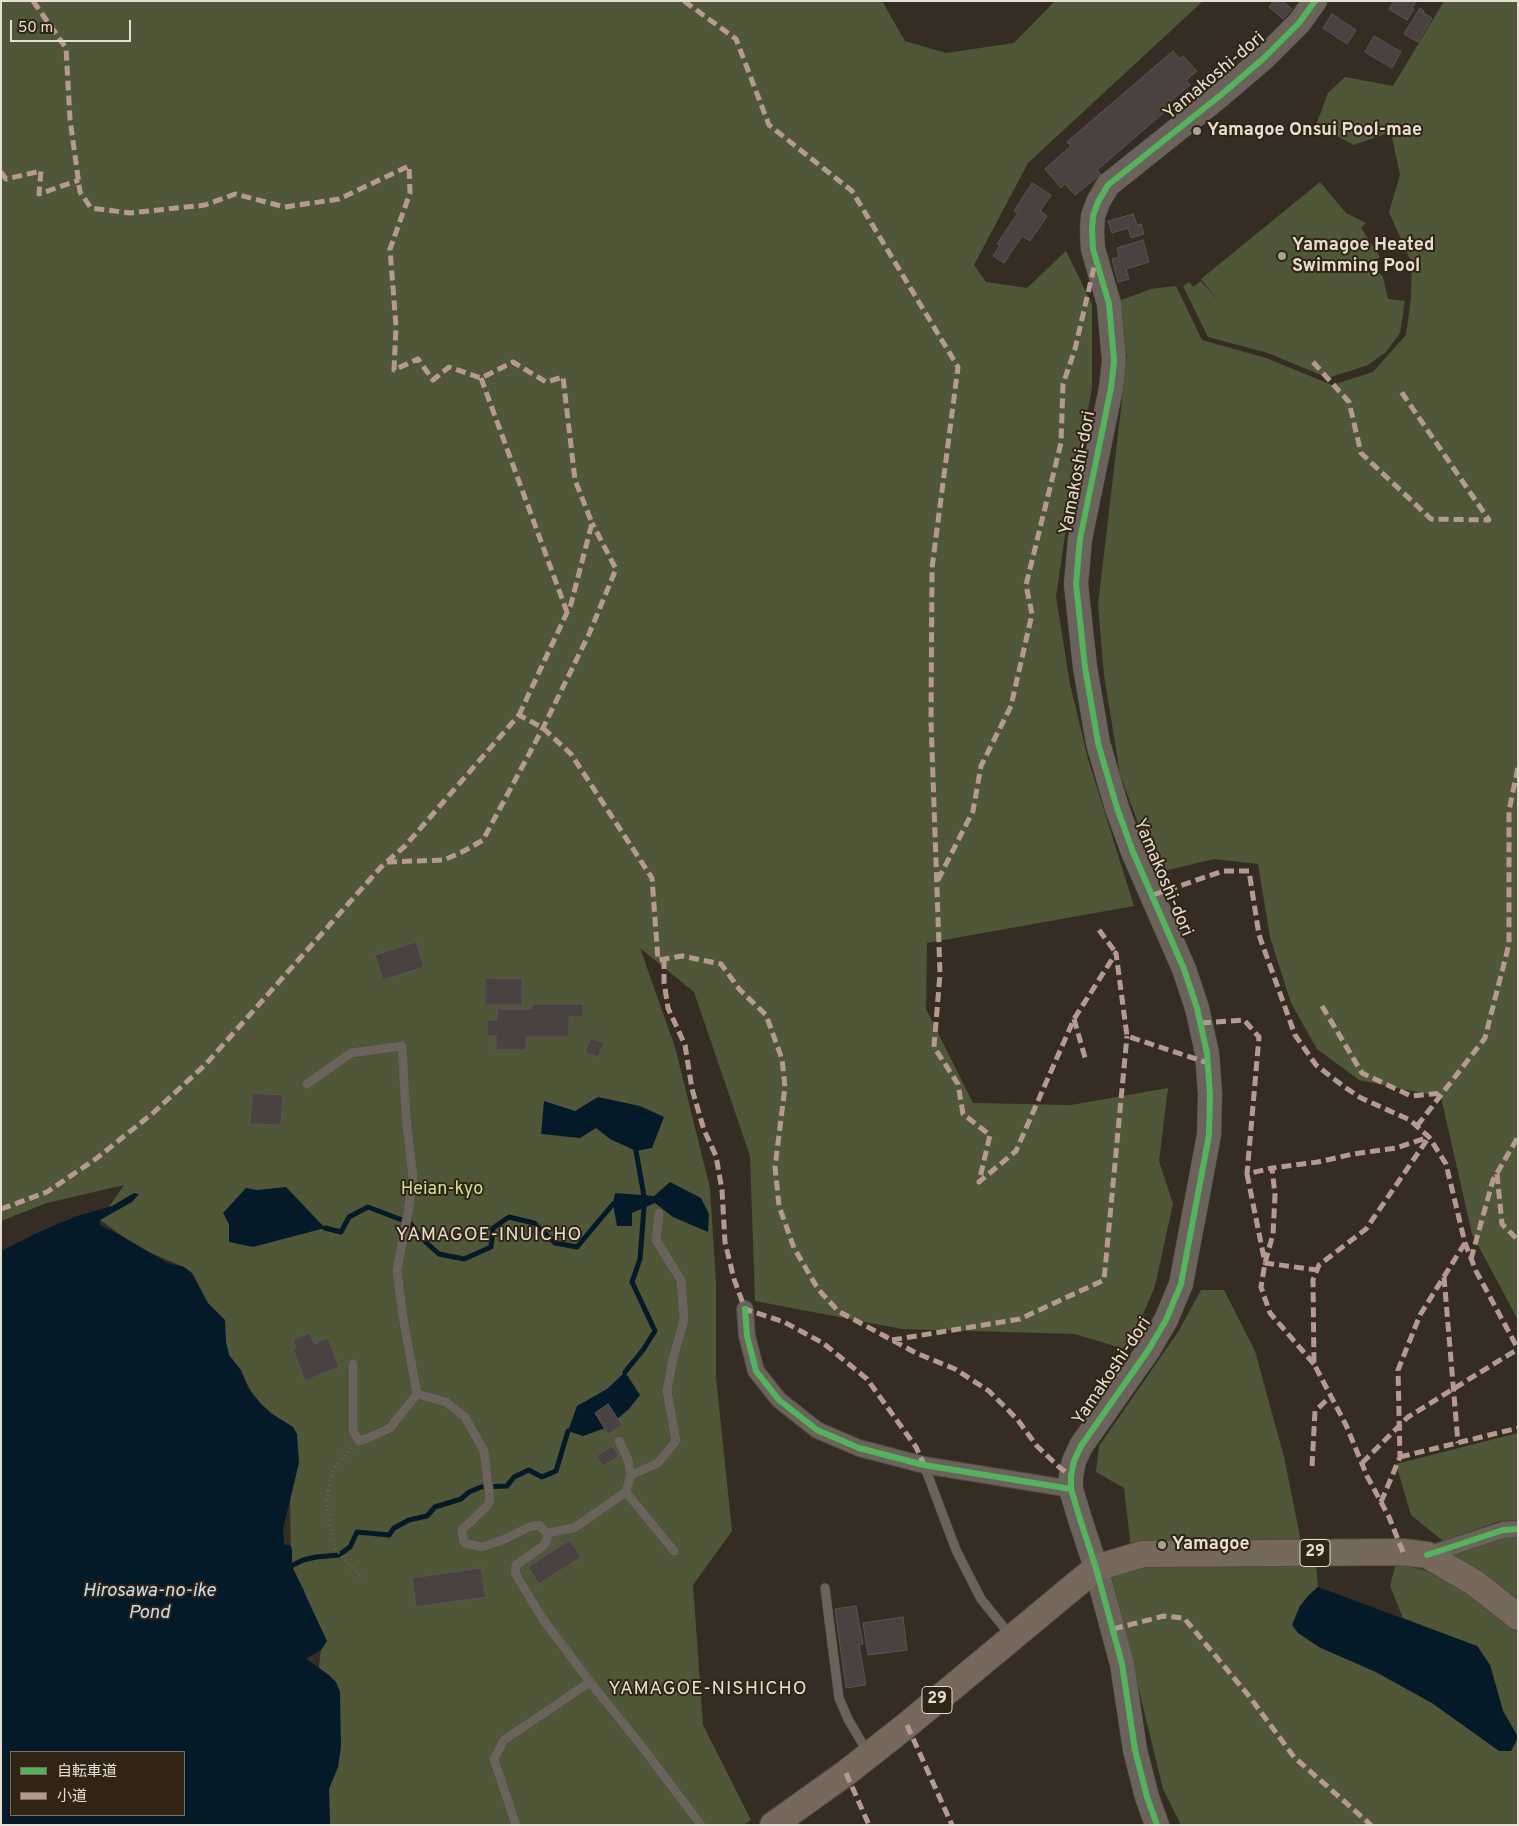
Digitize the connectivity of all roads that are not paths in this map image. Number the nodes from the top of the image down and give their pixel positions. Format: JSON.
{"nodes":[{"id":1,"x":1315,"y":1,"type":"edge"},
{"id":2,"x":307,"y":1084,"type":"dead end"},
{"id":3,"x":659,"y":1213,"type":"dead end"},
{"id":4,"x":745,"y":1309,"type":"dead end"},
{"id":5,"x":353,"y":1364,"type":"dead end"},
{"id":6,"x":417,"y":1394,"type":"junction"},
{"id":7,"x":619,"y":1441,"type":"dead end"},
{"id":8,"x":924,"y":1465,"type":"junction"},
{"id":9,"x":630,"y":1475,"type":"junction"},
{"id":10,"x":1071,"y":1489,"type":"junction"},
{"id":11,"x":626,"y":1492,"type":"junction"},
{"id":12,"x":1518,"y":1529,"type":"edge"},
{"id":13,"x":547,"y":1533,"type":"junction"},
{"id":14,"x":674,"y":1551,"type":"dead end"},
{"id":15,"x":1427,"y":1555,"type":"junction"},
{"id":16,"x":1096,"y":1568,"type":"junction"},
{"id":17,"x":825,"y":1588,"type":"dead end"},
{"id":18,"x":1518,"y":1617,"type":"edge"},
{"id":19,"x":1011,"y":1638,"type":"junction"},
{"id":20,"x":590,"y":1682,"type":"junction"},
{"id":21,"x":869,"y":1755,"type":"junction"},
{"id":22,"x":516,"y":1825,"type":"edge"},
{"id":23,"x":702,"y":1825,"type":"edge"},
{"id":24,"x":773,"y":1825,"type":"edge"},
{"id":25,"x":1157,"y":1825,"type":"edge"}],
"edges":[{"from":1,"to":10,"type":"street","name":"Yamakoshi-dori"},
{"from":2,"to":6,"type":"lane"},
{"from":3,"to":9,"type":"lane"},
{"from":4,"to":8,"type":"street"},
{"from":5,"to":6,"type":"lane"},
{"from":6,"to":13,"type":"lane"},
{"from":7,"to":9,"type":"lane"},
{"from":8,"to":10,"type":"street"},
{"from":8,"to":19,"type":"lane"},
{"from":9,"to":11,"type":"lane"},
{"from":10,"to":16,"type":"street","name":"Yamakoshi-dori"},
{"from":11,"to":13,"type":"lane"},
{"from":11,"to":14,"type":"lane"},
{"from":12,"to":15,"type":"street"},
{"from":13,"to":20,"type":"lane"},
{"from":15,"to":16,"type":"main road","number":"29"},
{"from":15,"to":18,"type":"main road","number":"29"},
{"from":16,"to":19,"type":"main road","number":"29"},
{"from":16,"to":25,"type":"street","name":"Yamakoshi-dori"},
{"from":17,"to":21,"type":"lane"},
{"from":19,"to":21,"type":"main road","number":"29"},
{"from":20,"to":22,"type":"lane"},
{"from":20,"to":23,"type":"lane"},
{"from":21,"to":24,"type":"main road","number":"29"}]}
